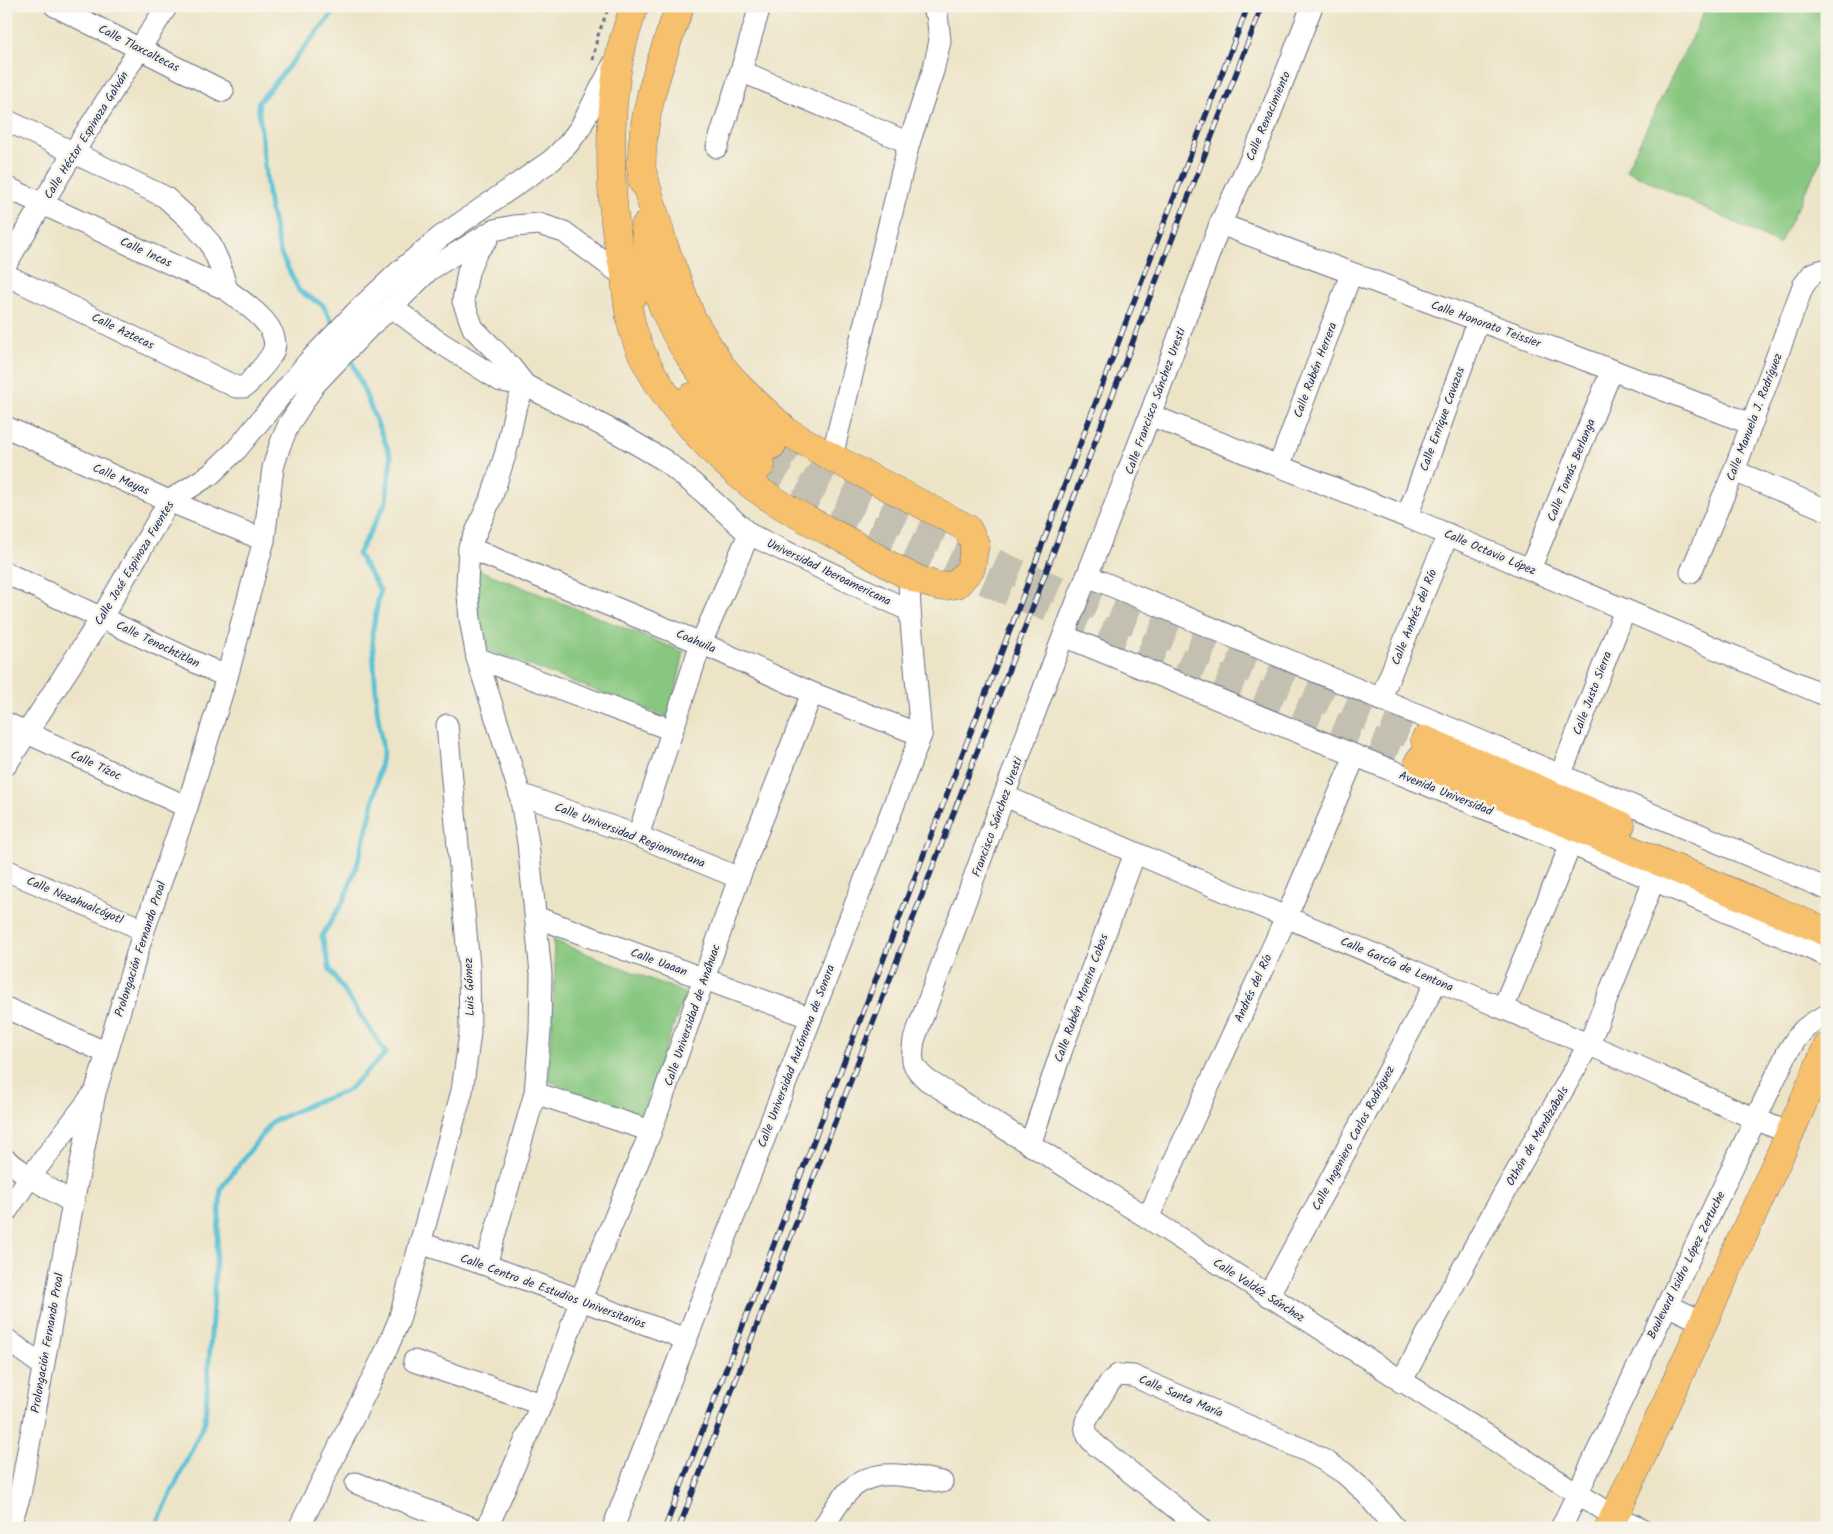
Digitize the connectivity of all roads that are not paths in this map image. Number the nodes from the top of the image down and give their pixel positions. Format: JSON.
{"nodes":[{"id":1,"x":55,"y":6,"type":"edge"},
{"id":2,"x":166,"y":6,"type":"edge"},
{"id":3,"x":634,"y":6,"type":"edge"},
{"id":4,"x":680,"y":6,"type":"edge"},
{"id":5,"x":760,"y":6,"type":"edge"},
{"id":6,"x":931,"y":6,"type":"edge"},
{"id":7,"x":1312,"y":6,"type":"edge"},
{"id":8,"x":140,"y":49,"type":"junction"},
{"id":9,"x":620,"y":52,"type":"junction"},
{"id":10,"x":741,"y":72,"type":"junction"},
{"id":11,"x":224,"y":91,"type":"dead end"},
{"id":12,"x":6,"y":120,"type":"edge"},
{"id":13,"x":909,"y":143,"type":"junction"},
{"id":14,"x":717,"y":147,"type":"dead end"},
{"id":15,"x":73,"y":153,"type":"junction"},
{"id":16,"x":640,"y":164,"type":"junction"},
{"id":17,"x":6,"y":187,"type":"edge"},
{"id":18,"x":42,"y":204,"type":"junction"},
{"id":19,"x":1220,"y":224,"type":"junction"},
{"id":20,"x":494,"y":230,"type":"junction"},
{"id":21,"x":6,"y":264,"type":"edge"},
{"id":22,"x":1825,"y":269,"type":"edge"},
{"id":23,"x":1351,"y":274,"type":"junction"},
{"id":24,"x":6,"y":275,"type":"edge"},
{"id":25,"x":625,"y":277,"type":"junction"},
{"id":26,"x":227,"y":290,"type":"junction"},
{"id":27,"x":392,"y":307,"type":"junction"},
{"id":28,"x":365,"y":317,"type":"junction"},
{"id":29,"x":1478,"y":322,"type":"junction"},
{"id":30,"x":273,"y":336,"type":"joint"},
{"id":31,"x":1612,"y":370,"type":"junction"},
{"id":32,"x":525,"y":385,"type":"junction"},
{"id":33,"x":1150,"y":415,"type":"junction"},
{"id":34,"x":1751,"y":424,"type":"junction"},
{"id":35,"x":6,"y":427,"type":"edge"},
{"id":36,"x":833,"y":458,"type":"junction"},
{"id":37,"x":1279,"y":466,"type":"junction"},
{"id":38,"x":1734,"y":471,"type":"junction"},
{"id":39,"x":169,"y":501,"type":"junction"},
{"id":40,"x":1827,"y":510,"type":"edge"},
{"id":41,"x":1407,"y":517,"type":"junction"},
{"id":42,"x":749,"y":534,"type":"junction"},
{"id":43,"x":1448,"y":534,"type":"junction"},
{"id":44,"x":264,"y":540,"type":"junction"},
{"id":45,"x":469,"y":548,"type":"junction"},
{"id":46,"x":1530,"y":569,"type":"junction"},
{"id":47,"x":1691,"y":572,"type":"dead end"},
{"id":48,"x":6,"y":573,"type":"edge"},
{"id":49,"x":909,"y":575,"type":"junction"},
{"id":50,"x":1088,"y":576,"type":"junction"},
{"id":51,"x":1625,"y":610,"type":"junction"},
{"id":52,"x":910,"y":611,"type":"junction"},
{"id":53,"x":102,"y":617,"type":"junction"},
{"id":54,"x":1064,"y":636,"type":"junction"},
{"id":55,"x":701,"y":643,"type":"junction"},
{"id":56,"x":478,"y":658,"type":"junction"},
{"id":57,"x":227,"y":677,"type":"junction"},
{"id":58,"x":812,"y":693,"type":"junction"},
{"id":59,"x":1827,"y":696,"type":"edge"},
{"id":60,"x":1380,"y":700,"type":"junction"},
{"id":61,"x":6,"y":724,"type":"edge"},
{"id":62,"x":447,"y":725,"type":"dead end"},
{"id":63,"x":672,"y":730,"type":"junction"},
{"id":64,"x":26,"y":733,"type":"junction"},
{"id":65,"x":921,"y":735,"type":"junction"},
{"id":66,"x":1355,"y":756,"type":"junction"},
{"id":67,"x":6,"y":765,"type":"edge"},
{"id":68,"x":1560,"y":776,"type":"junction"},
{"id":69,"x":520,"y":794,"type":"junction"},
{"id":70,"x":1005,"y":796,"type":"junction"},
{"id":71,"x":187,"y":807,"type":"junction"},
{"id":72,"x":638,"y":836,"type":"junction"},
{"id":73,"x":1571,"y":844,"type":"junction"},
{"id":74,"x":1135,"y":853,"type":"junction"},
{"id":75,"x":6,"y":870,"type":"edge"},
{"id":76,"x":1658,"y":872,"type":"junction"},
{"id":77,"x":739,"y":878,"type":"junction"},
{"id":78,"x":1827,"y":889,"type":"edge"},
{"id":79,"x":1827,"y":915,"type":"edge"},
{"id":80,"x":536,"y":917,"type":"junction"},
{"id":81,"x":1286,"y":918,"type":"junction"},
{"id":82,"x":144,"y":930,"type":"junction"},
{"id":83,"x":1827,"y":932,"type":"edge"},
{"id":84,"x":1827,"y":956,"type":"edge"},
{"id":85,"x":705,"y":978,"type":"junction"},
{"id":86,"x":1438,"y":980,"type":"junction"},
{"id":87,"x":6,"y":1008,"type":"edge"},
{"id":88,"x":1503,"y":1008,"type":"junction"},
{"id":89,"x":1827,"y":1016,"type":"edge"},
{"id":90,"x":811,"y":1018,"type":"junction"},
{"id":91,"x":1589,"y":1044,"type":"junction"},
{"id":92,"x":1827,"y":1047,"type":"edge"},
{"id":93,"x":108,"y":1053,"type":"junction"},
{"id":94,"x":911,"y":1058,"type":"joint"},
{"id":95,"x":534,"y":1092,"type":"junction"},
{"id":96,"x":95,"y":1093,"type":"junction"},
{"id":97,"x":1756,"y":1120,"type":"junction"},
{"id":98,"x":651,"y":1131,"type":"junction"},
{"id":99,"x":1790,"y":1132,"type":"junction"},
{"id":100,"x":1030,"y":1145,"type":"junction"},
{"id":101,"x":6,"y":1160,"type":"edge"},
{"id":102,"x":30,"y":1177,"type":"junction"},
{"id":103,"x":73,"y":1203,"type":"junction"},
{"id":104,"x":6,"y":1212,"type":"edge"},
{"id":105,"x":1148,"y":1218,"type":"junction"},
{"id":106,"x":420,"y":1243,"type":"junction"},
{"id":107,"x":486,"y":1265,"type":"junction"},
{"id":108,"x":1268,"y":1296,"type":"junction"},
{"id":109,"x":580,"y":1301,"type":"junction"},
{"id":110,"x":1667,"y":1305,"type":"junction"},
{"id":111,"x":1703,"y":1322,"type":"junction"},
{"id":112,"x":6,"y":1339,"type":"edge"},
{"id":113,"x":686,"y":1339,"type":"junction"},
{"id":114,"x":414,"y":1360,"type":"dead end"},
{"id":115,"x":43,"y":1366,"type":"junction"},
{"id":116,"x":1401,"y":1382,"type":"junction"},
{"id":117,"x":540,"y":1404,"type":"junction"},
{"id":118,"x":942,"y":1482,"type":"dead end"},
{"id":119,"x":356,"y":1483,"type":"dead end"},
{"id":120,"x":13,"y":1490,"type":"edge"},
{"id":121,"x":1576,"y":1493,"type":"junction"},
{"id":122,"x":1611,"y":1522,"type":"edge"},
{"id":123,"x":9,"y":1528,"type":"edge"},
{"id":124,"x":299,"y":1528,"type":"edge"},
{"id":125,"x":473,"y":1528,"type":"edge"},
{"id":126,"x":487,"y":1528,"type":"edge"},
{"id":127,"x":613,"y":1528,"type":"edge"},
{"id":128,"x":823,"y":1528,"type":"edge"},
{"id":129,"x":1201,"y":1528,"type":"edge"},
{"id":130,"x":1395,"y":1528,"type":"edge"},
{"id":131,"x":1561,"y":1528,"type":"edge"},
{"id":132,"x":1641,"y":1528,"type":"edge"}],
"edges":[{"from":1,"to":8,"type":"street","name":"Calle Tlaxcaltecas"},
{"from":2,"to":8,"type":"street","name":"Calle Héctor Espinoza Galván"},
{"from":3,"to":9,"type":"main road"},
{"from":4,"to":16,"type":"main road"},
{"from":5,"to":10,"type":"street"},
{"from":6,"to":13,"type":"street"},
{"from":7,"to":19,"type":"street","name":"Calle Renacimiento"},
{"from":8,"to":11,"type":"street","name":"Calle Tlaxcaltecas"},
{"from":8,"to":15,"type":"street","name":"Calle Héctor Espinoza Galván"},
{"from":9,"to":25,"type":"main road"},
{"from":9,"to":28,"type":"street"},
{"from":10,"to":13,"type":"street"},
{"from":10,"to":14,"type":"street"},
{"from":12,"to":15,"type":"street"},
{"from":13,"to":36,"type":"street"},
{"from":15,"to":18,"type":"street","name":"Calle Héctor Espinoza Galván"},
{"from":15,"to":26,"type":"street"},
{"from":16,"to":25,"type":"main road"},
{"from":16,"to":36,"type":"main road"},
{"from":17,"to":18,"type":"street","name":"Calle Incas"},
{"from":18,"to":21,"type":"street","name":"Calle Héctor Espinoza Galván"},
{"from":18,"to":26,"type":"street","name":"Calle Incas"},
{"from":19,"to":23,"type":"street","name":"Calle Honorato Teissier"},
{"from":19,"to":33,"type":"street","name":"Calle Francisco Sánchez Uresti"},
{"from":20,"to":25,"type":"street"},
{"from":20,"to":27,"type":"street"},
{"from":20,"to":32,"type":"street"},
{"from":22,"to":34,"type":"street","name":"Calle Manuela J. Rodríguez"},
{"from":23,"to":29,"type":"street","name":"Calle Honorato Teissier"},
{"from":23,"to":37,"type":"street","name":"Calle Rubén Herrera"},
{"from":24,"to":30,"type":"street","name":"Calle Aztecas"},
{"from":25,"to":49,"type":"main road"},
{"from":26,"to":30,"type":"street","name":"Calle Incas"},
{"from":27,"to":28,"type":"street"},
{"from":27,"to":32,"type":"street"},
{"from":28,"to":39,"type":"street","name":"Calle José Espinoza Fuentes"},
{"from":28,"to":44,"type":"street","name":"Prolongación Fernando Proal"},
{"from":29,"to":31,"type":"street","name":"Calle Honorato Teissier"},
{"from":29,"to":41,"type":"street","name":"Calle Enrique Cavazos"},
{"from":31,"to":34,"type":"street","name":"Calle Honorato Teissier"},
{"from":31,"to":46,"type":"street","name":"Calle Tomás Berlanga"},
{"from":32,"to":42,"type":"street","name":"Universidad Iberoamericana"},
{"from":32,"to":45,"type":"street"},
{"from":33,"to":37,"type":"street","name":"Calle Octavio López"},
{"from":33,"to":50,"type":"street","name":"Calle Francisco Sánchez Uresti"},
{"from":34,"to":38,"type":"street","name":"Calle Manuela J. Rodríguez"},
{"from":35,"to":39,"type":"street","name":"Calle Mayas"},
{"from":36,"to":49,"type":"main road"},
{"from":37,"to":41,"type":"street","name":"Calle Octavio López"},
{"from":38,"to":40,"type":"street"},
{"from":38,"to":47,"type":"street","name":"Calle Manuela J. Rodríguez"},
{"from":39,"to":44,"type":"street","name":"Calle Mayas"},
{"from":39,"to":53,"type":"street","name":"Calle José Espinoza Fuentes"},
{"from":41,"to":43,"type":"street","name":"Calle Octavio López"},
{"from":42,"to":52,"type":"street","name":"Universidad Iberoamericana"},
{"from":42,"to":55,"type":"street"},
{"from":43,"to":46,"type":"street","name":"Calle Octavio López"},
{"from":43,"to":60,"type":"street","name":"Calle Andrés del Río"},
{"from":44,"to":57,"type":"street","name":"Prolongación Fernando Proal"},
{"from":45,"to":55,"type":"street","name":"Coahuila"},
{"from":45,"to":56,"type":"street"},
{"from":46,"to":51,"type":"street","name":"Calle Octavio López"},
{"from":48,"to":53,"type":"street","name":"Calle Tenochtitlan"},
{"from":49,"to":52,"type":"street","name":"Calle Universidad Autónoma de Sonora"},
{"from":50,"to":54,"type":"street","name":"Francisco Sánchez Uresti"},
{"from":50,"to":60,"type":"street"},
{"from":51,"to":59,"type":"street","name":"Calle Octavio López"},
{"from":51,"to":68,"type":"street","name":"Calle Justo Sierra"},
{"from":52,"to":65,"type":"street","name":"Calle Universidad Autónoma de Sonora"},
{"from":53,"to":57,"type":"street","name":"Calle Tenochtitlan"},
{"from":53,"to":64,"type":"street","name":"Calle José Espinoza Fuentes"},
{"from":54,"to":66,"type":"street","name":"Avenida Universidad"},
{"from":54,"to":70,"type":"street","name":"Francisco Sánchez Uresti"},
{"from":55,"to":58,"type":"street","name":"Coahuila"},
{"from":55,"to":63,"type":"street"},
{"from":56,"to":63,"type":"street"},
{"from":56,"to":69,"type":"street"},
{"from":57,"to":71,"type":"street","name":"Prolongación Fernando Proal"},
{"from":58,"to":65,"type":"street","name":"Coahuila"},
{"from":58,"to":77,"type":"street","name":"Calle Universidad de Anáhuac"},
{"from":60,"to":68,"type":"street"},
{"from":61,"to":64,"type":"street","name":"Calle Tízoc"},
{"from":62,"to":106,"type":"street","name":"Luis Gómez"},
{"from":63,"to":72,"type":"street"},
{"from":64,"to":67,"type":"street","name":"Calle José Espinoza Fuentes"},
{"from":64,"to":71,"type":"street","name":"Calle Tízoc"},
{"from":65,"to":90,"type":"street","name":"Calle Universidad Autónoma de Sonora"},
{"from":66,"to":73,"type":"street","name":"Avenida Universidad"},
{"from":66,"to":81,"type":"street","name":"Andrés del Río"},
{"from":68,"to":78,"type":"street"},
{"from":69,"to":72,"type":"street","name":"Calle Universidad Regiomontana"},
{"from":69,"to":80,"type":"street"},
{"from":70,"to":74,"type":"street","name":"Calle García de Lentona"},
{"from":70,"to":94,"type":"street","name":"Francisco Sánchez Uresti"},
{"from":71,"to":82,"type":"street","name":"Prolongación Fernando Proal"},
{"from":72,"to":77,"type":"street","name":"Calle Universidad Regiomontana"},
{"from":73,"to":76,"type":"street","name":"Avenida Universidad"},
{"from":73,"to":88,"type":"street"},
{"from":74,"to":81,"type":"street","name":"Calle García de Lentona"},
{"from":74,"to":100,"type":"street","name":"Calle Rubén Moreira Cobos"},
{"from":75,"to":82,"type":"street","name":"Calle Nezahualcóyotl"},
{"from":76,"to":79,"type":"main road","name":"Avenida Universidad"},
{"from":76,"to":83,"type":"main road","name":"Avenida Universidad"},
{"from":76,"to":84,"type":"street","name":"Avenida Universidad"},
{"from":76,"to":91,"type":"street","name":"Othón de Mendizábals"},
{"from":77,"to":85,"type":"street","name":"Calle Universidad de Anáhuac"},
{"from":80,"to":85,"type":"street","name":"Calle Uaaan"},
{"from":80,"to":95,"type":"street"},
{"from":81,"to":86,"type":"street","name":"Calle García de Lentona"},
{"from":81,"to":105,"type":"street","name":"Andrés del Río"},
{"from":82,"to":93,"type":"street","name":"Prolongación Fernando Proal"},
{"from":85,"to":90,"type":"street","name":"Calle Uaaan"},
{"from":85,"to":98,"type":"street","name":"Calle Universidad de Anáhuac"},
{"from":86,"to":88,"type":"street","name":"Calle García de Lentona"},
{"from":86,"to":108,"type":"street","name":"Calle Ingeniero Carlos Rodríguez"},
{"from":87,"to":93,"type":"street"},
{"from":88,"to":91,"type":"street","name":"Calle García de Lentona"},
{"from":89,"to":97,"type":"street","name":"Boulevard Isidro López Zertuche"},
{"from":90,"to":113,"type":"street","name":"Calle Universidad Autónoma de Sonora"},
{"from":91,"to":97,"type":"street","name":"Calle García de Lentona"},
{"from":91,"to":116,"type":"street","name":"Othón de Mendizábals"},
{"from":92,"to":99,"type":"main road"},
{"from":93,"to":96,"type":"street","name":"Prolongación Fernando Proal"},
{"from":94,"to":100,"type":"street","name":"Calle Valdéz Sánchez"},
{"from":95,"to":98,"type":"street"},
{"from":95,"to":107,"type":"street"},
{"from":96,"to":102,"type":"street"},
{"from":96,"to":103,"type":"street","name":"Prolongación Fernando Proal"},
{"from":97,"to":99,"type":"street","name":"Calle García de Lentona"},
{"from":97,"to":110,"type":"street","name":"Boulevard Isidro López Zertuche"},
{"from":98,"to":109,"type":"street","name":"Calle Universidad de Anáhuac"},
{"from":99,"to":111,"type":"main road"},
{"from":100,"to":105,"type":"street","name":"Calle Valdéz Sánchez"},
{"from":101,"to":102,"type":"street"},
{"from":102,"to":103,"type":"street"},
{"from":102,"to":104,"type":"street"},
{"from":103,"to":115,"type":"street","name":"Prolongación Fernando Proal"},
{"from":105,"to":108,"type":"street","name":"Calle Valdéz Sánchez"},
{"from":106,"to":107,"type":"street","name":"Calle Centro de Estudios Universitarios"},
{"from":106,"to":124,"type":"street","name":"Luis Gómez"},
{"from":107,"to":109,"type":"street","name":"Calle Centro de Estudios Universitarios"},
{"from":108,"to":116,"type":"street","name":"Calle Valdéz Sánchez"},
{"from":109,"to":113,"type":"street","name":"Calle Centro de Estudios Universitarios"},
{"from":109,"to":117,"type":"street","name":"Calle Universidad de Anáhuac"},
{"from":110,"to":111,"type":"street"},
{"from":110,"to":121,"type":"street","name":"Boulevard Isidro López Zertuche"},
{"from":111,"to":122,"type":"main road"},
{"from":112,"to":115,"type":"street"},
{"from":113,"to":127,"type":"street","name":"Calle Universidad Autónoma de Sonora"},
{"from":114,"to":117,"type":"street"},
{"from":115,"to":120,"type":"street","name":"Prolongación Fernando Proal"},
{"from":116,"to":121,"type":"street","name":"Calle Valdéz Sánchez"},
{"from":117,"to":126,"type":"street","name":"Calle Universidad de Anáhuac"},
{"from":118,"to":128,"type":"street"},
{"from":119,"to":125,"type":"street"},
{"from":120,"to":123,"type":"street","name":"Prolongación Fernando Proal"},
{"from":121,"to":122,"type":"street","name":"Calle Valdéz Sánchez"},
{"from":121,"to":131,"type":"street","name":"Boulevard Isidro López Zertuche"},
{"from":122,"to":132,"type":"street","name":"Calle Valdéz Sánchez"},
{"from":129,"to":130,"type":"street","name":"Calle Santa María"}]}
